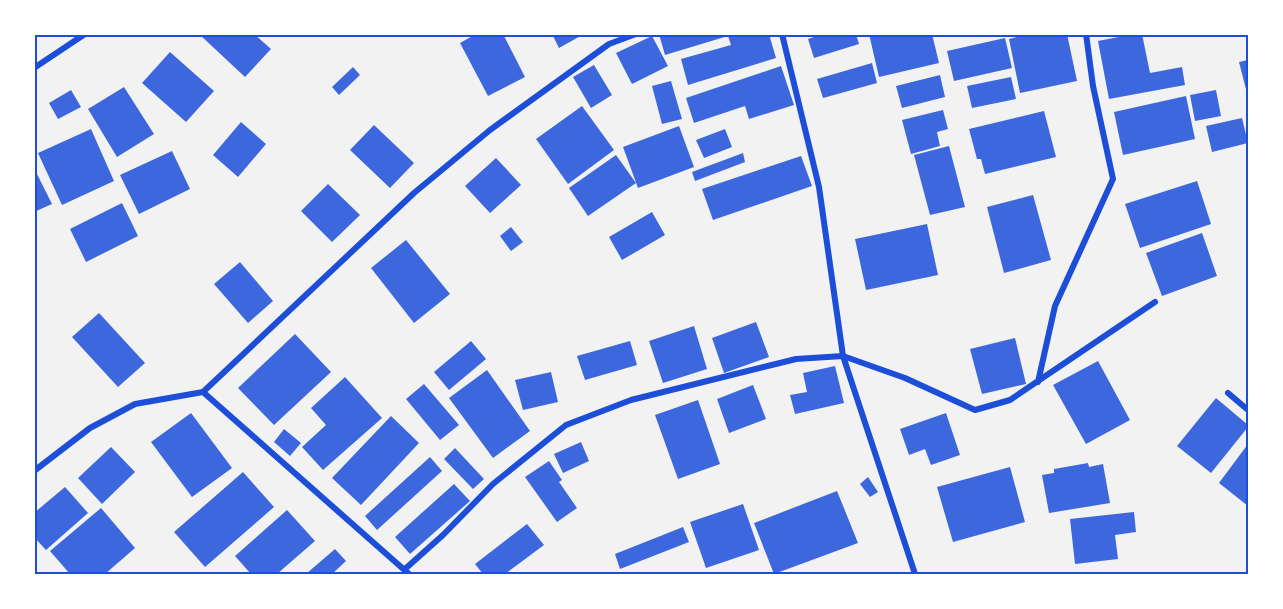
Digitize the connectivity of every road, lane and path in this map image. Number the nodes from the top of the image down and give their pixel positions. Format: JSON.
{"nodes":[{"id":1,"x":85,"y":34,"type":"edge"},
{"id":2,"x":636,"y":34,"type":"edge"},
{"id":3,"x":782,"y":34,"type":"edge"},
{"id":4,"x":1086,"y":34,"type":"edge"},
{"id":5,"x":34,"y":68,"type":"edge"},
{"id":6,"x":1155,"y":302,"type":"dead end"},
{"id":7,"x":843,"y":356,"type":"junction"},
{"id":8,"x":1038,"y":382,"type":"junction"},
{"id":9,"x":204,"y":392,"type":"junction"},
{"id":10,"x":1228,"y":393,"type":"dead end"},
{"id":11,"x":1248,"y":410,"type":"edge"},
{"id":12,"x":34,"y":471,"type":"edge"},
{"id":13,"x":407,"y":572,"type":"edge"},
{"id":14,"x":915,"y":574,"type":"edge"}],
"edges":[{"from":1,"to":5,"type":"street"},
{"from":2,"to":9,"type":"street"},
{"from":3,"to":7,"type":"street"},
{"from":4,"to":8,"type":"street"},
{"from":6,"to":8,"type":"street"},
{"from":7,"to":8,"type":"street"},
{"from":7,"to":13,"type":"street"},
{"from":7,"to":14,"type":"street"},
{"from":9,"to":12,"type":"street"},
{"from":9,"to":13,"type":"street"},
{"from":10,"to":11,"type":"street"}]}
